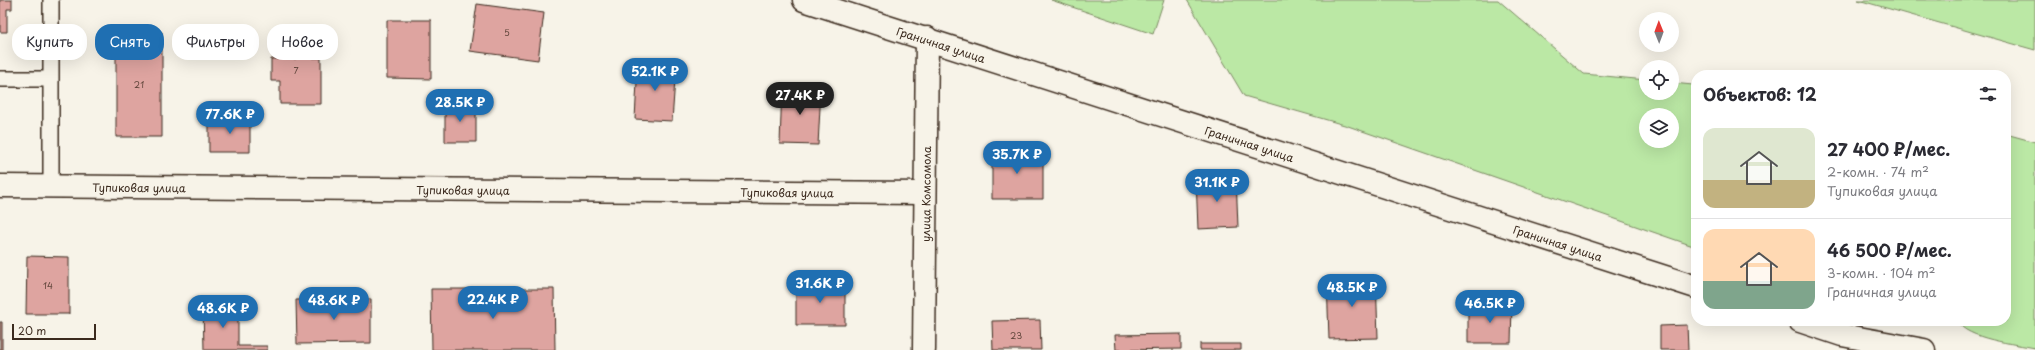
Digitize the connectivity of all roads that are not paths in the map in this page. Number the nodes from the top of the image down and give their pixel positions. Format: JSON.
{"nodes":[{"id":1,"x":51,"y":0,"type":"edge"},
{"id":2,"x":804,"y":0,"type":"edge"},
{"id":3,"x":926,"y":38,"type":"junction"},
{"id":4,"x":0,"y":79,"type":"edge"},
{"id":5,"x":51,"y":79,"type":"junction"},
{"id":6,"x":0,"y":186,"type":"edge"},
{"id":7,"x":51,"y":186,"type":"junction"},
{"id":8,"x":925,"y":193,"type":"junction"},
{"id":9,"x":1691,"y":285,"type":"edge"},
{"id":10,"x":1810,"y":326,"type":"edge"},
{"id":11,"x":1842,"y":342,"type":"edge"},
{"id":12,"x":924,"y":350,"type":"edge"},
{"id":13,"x":1924,"y":350,"type":"edge"}],
"edges":[{"from":1,"to":5,"type":"lane"},
{"from":2,"to":3,"type":"street","name":"Граничная улица"},
{"from":3,"to":8,"type":"street","name":"улица Комсомола"},
{"from":3,"to":9,"type":"street","name":"Граничная улица"},
{"from":4,"to":5,"type":"lane"},
{"from":5,"to":7,"type":"lane"},
{"from":6,"to":7,"type":"street","name":"Тупиковая улица"},
{"from":7,"to":8,"type":"street","name":"Тупиковая улица"},
{"from":8,"to":12,"type":"street","name":"улица Комсомола"},
{"from":10,"to":11,"type":"street"},
{"from":11,"to":13,"type":"street"}]}
